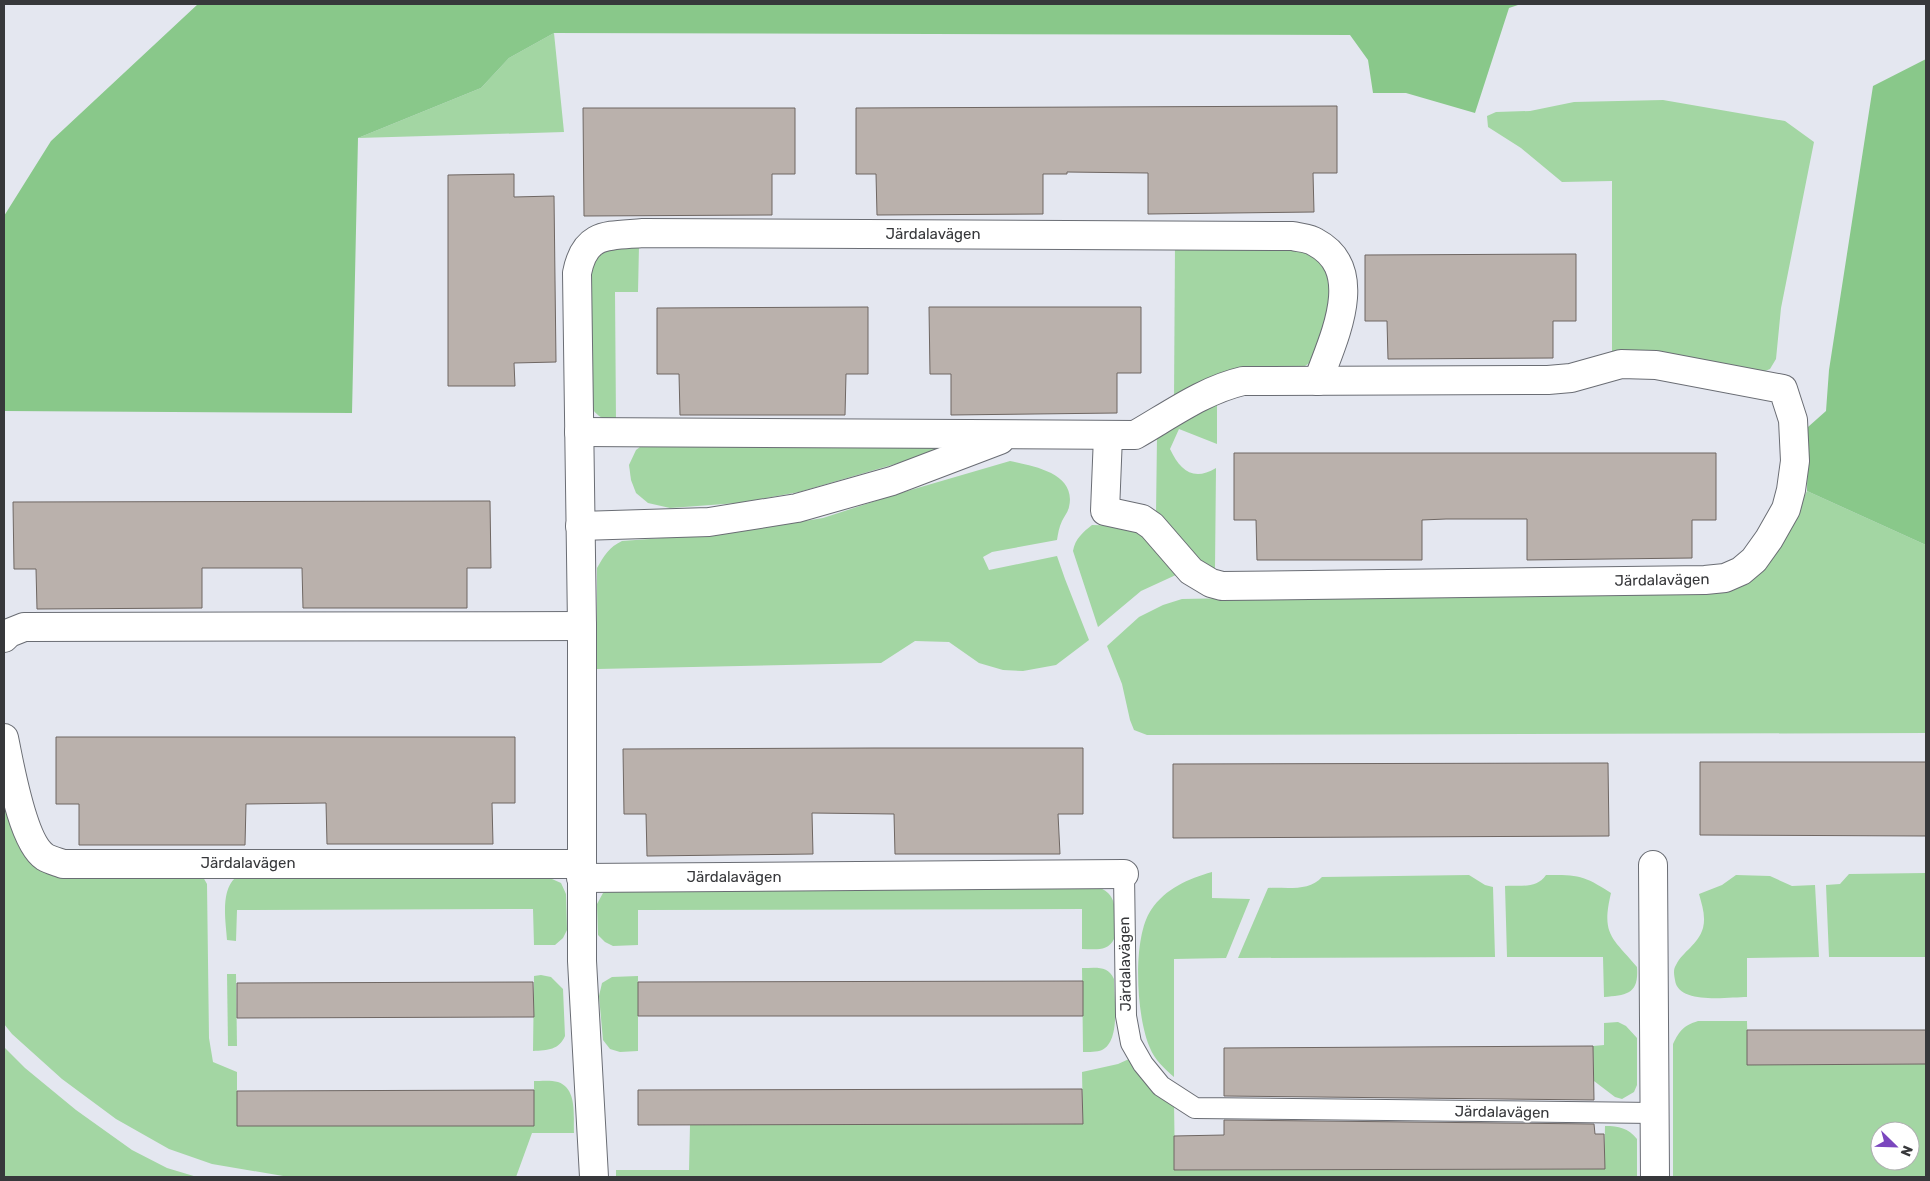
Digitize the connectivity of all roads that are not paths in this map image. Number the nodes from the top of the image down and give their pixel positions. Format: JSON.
{"nodes":[{"id":1,"x":1318,"y":381,"type":"junction"},
{"id":2,"x":579,"y":432,"type":"junction"},
{"id":3,"x":1015,"y":434,"type":"junction"},
{"id":4,"x":1108,"y":436,"type":"junction"},
{"id":5,"x":580,"y":526,"type":"junction"},
{"id":6,"x":582,"y":626,"type":"junction"},
{"id":7,"x":4,"y":638,"type":"edge"},
{"id":8,"x":4,"y":738,"type":"edge"},
{"id":9,"x":1653,"y":866,"type":"dead end"},
{"id":10,"x":581,"y":871,"type":"junction"},
{"id":11,"x":1124,"y":874,"type":"joint"},
{"id":12,"x":1655,"y":1113,"type":"junction"},
{"id":13,"x":594,"y":1177,"type":"edge"},
{"id":14,"x":1655,"y":1177,"type":"edge"}],
"edges":[{"from":1,"to":2,"type":"street","name":"Järdalavägen"},
{"from":1,"to":4,"type":"street","name":"Järdalavägen"},
{"from":1,"to":4,"type":"street","name":"Järdalavägen"},
{"from":2,"to":3,"type":"street","name":"Järdalavägen"},
{"from":2,"to":5,"type":"street","name":"Järdalavägen"},
{"from":3,"to":4,"type":"street","name":"Järdalavägen"},
{"from":3,"to":5,"type":"street","name":"Järdalavägen"},
{"from":5,"to":6,"type":"street","name":"Järdalavägen"},
{"from":6,"to":7,"type":"street"},
{"from":6,"to":10,"type":"street","name":"Järdalavägen"},
{"from":8,"to":10,"type":"street","name":"Järdalavägen"},
{"from":9,"to":12,"type":"street"},
{"from":10,"to":11,"type":"street","name":"Järdalavägen"},
{"from":10,"to":13,"type":"street","name":"Järdalavägen"},
{"from":11,"to":12,"type":"lane","name":"Järdalavägen"},
{"from":12,"to":14,"type":"street"}]}
